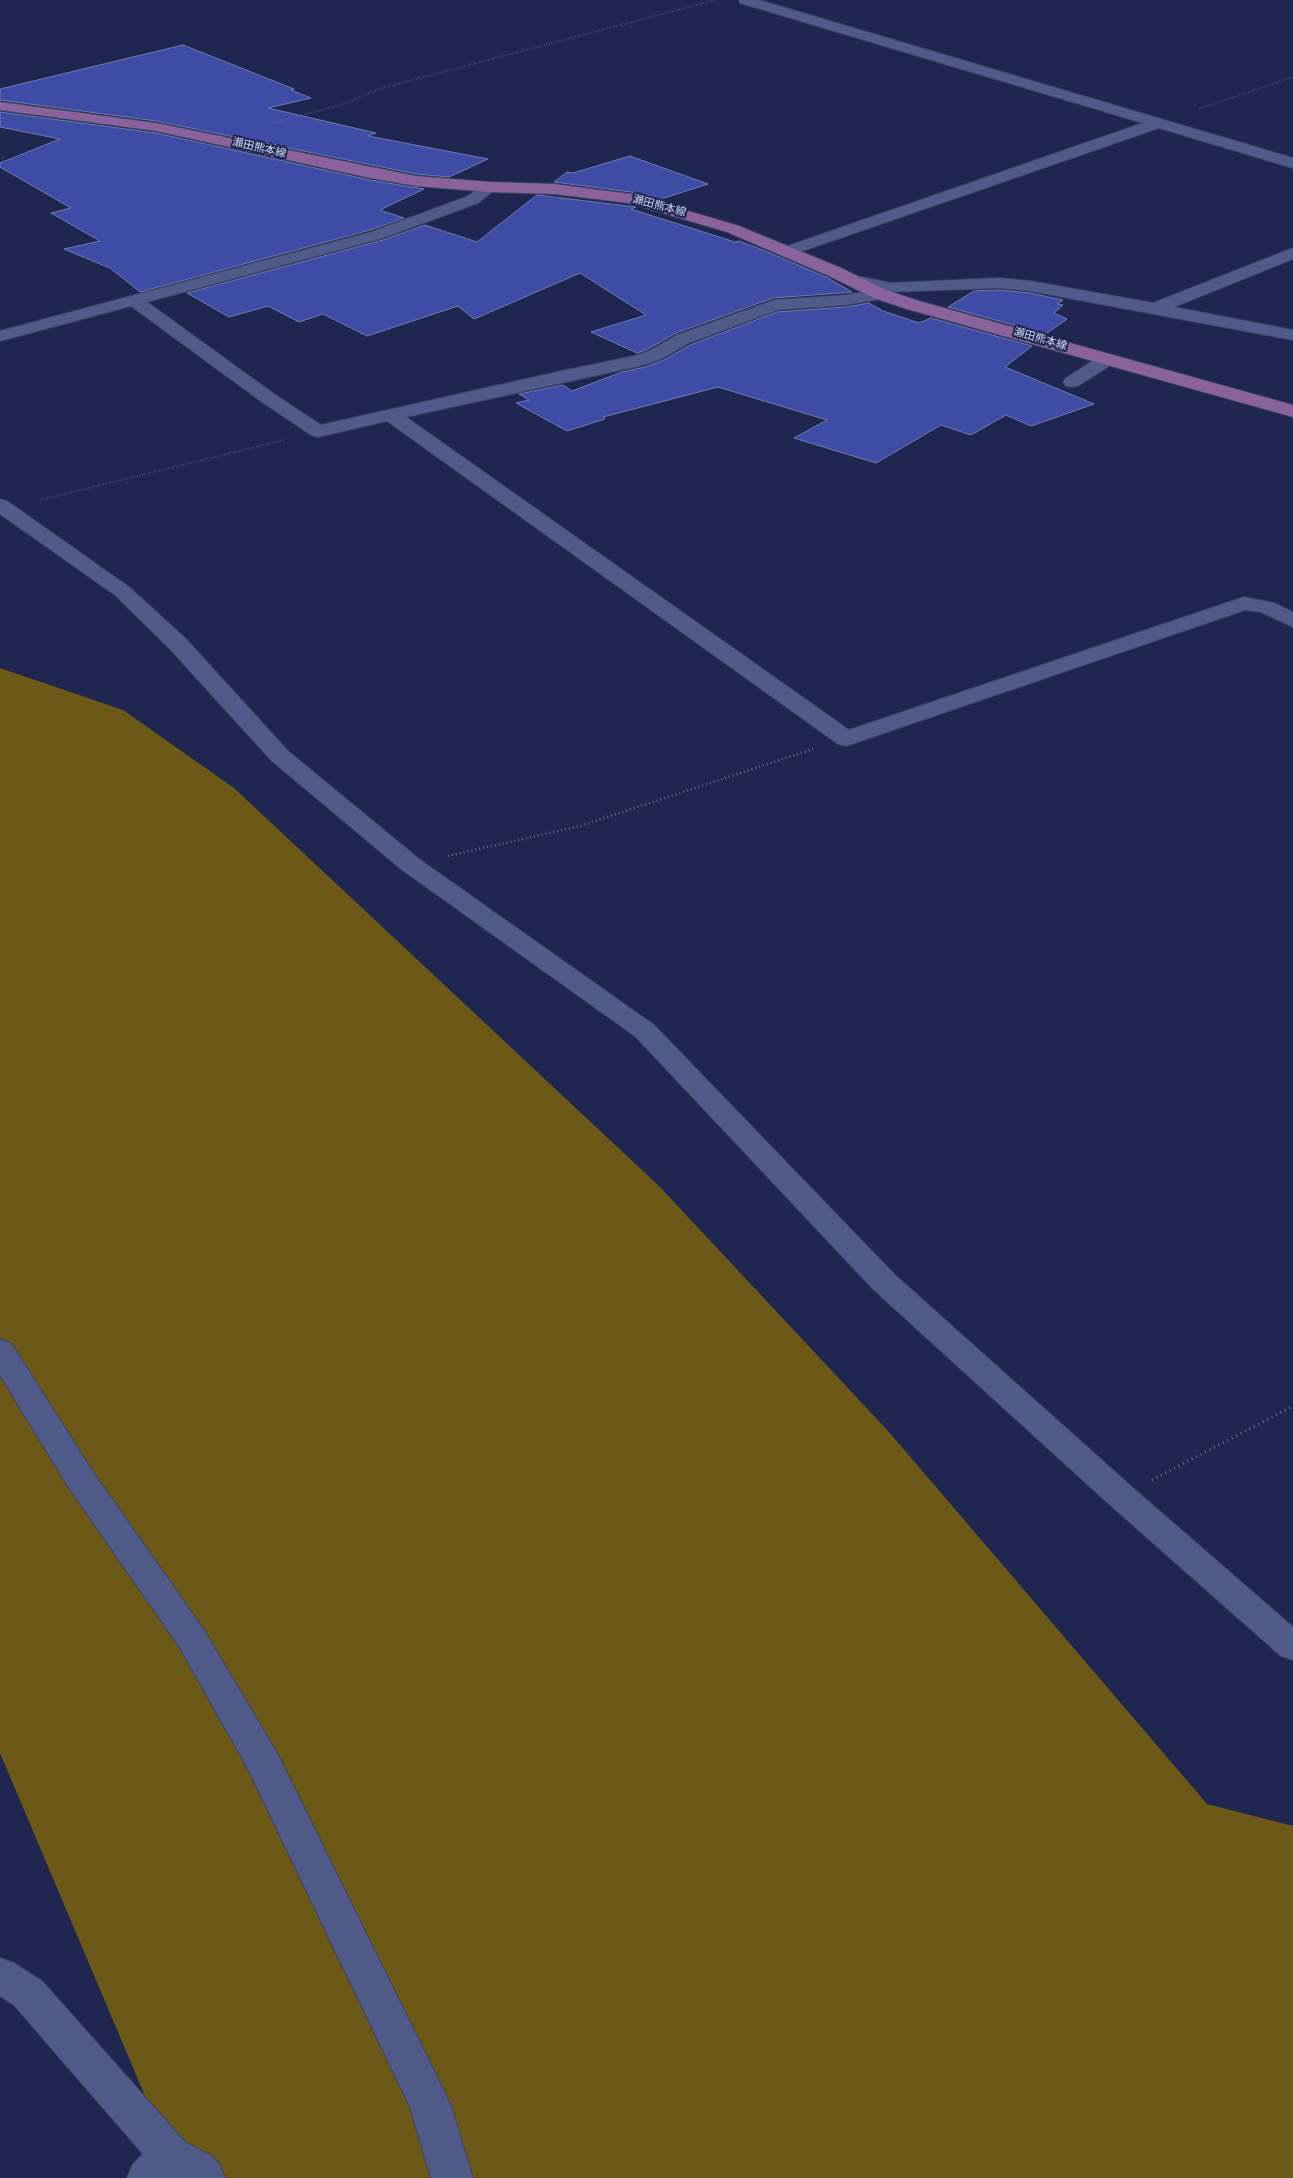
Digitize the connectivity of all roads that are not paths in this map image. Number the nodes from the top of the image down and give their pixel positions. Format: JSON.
{"nodes":[{"id":1,"x":745,"y":0,"type":"edge"},
{"id":2,"x":0,"y":106,"type":"edge"},
{"id":3,"x":1158,"y":123,"type":"junction"},
{"id":4,"x":1293,"y":163,"type":"edge"},
{"id":5,"x":490,"y":187,"type":"junction"},
{"id":6,"x":788,"y":251,"type":"junction"},
{"id":7,"x":1293,"y":253,"type":"edge"},
{"id":8,"x":853,"y":281,"type":"junction"},
{"id":9,"x":880,"y":294,"type":"junction"},
{"id":10,"x":133,"y":300,"type":"junction"},
{"id":11,"x":1155,"y":308,"type":"junction"},
{"id":12,"x":1293,"y":335,"type":"edge"},
{"id":13,"x":0,"y":336,"type":"edge"},
{"id":14,"x":1108,"y":359,"type":"junction"},
{"id":15,"x":1072,"y":382,"type":"dead end"},
{"id":16,"x":1293,"y":411,"type":"edge"},
{"id":17,"x":391,"y":415,"type":"junction"},
{"id":18,"x":3,"y":507,"type":"edge"},
{"id":19,"x":1293,"y":621,"type":"edge"},
{"id":20,"x":0,"y":1350,"type":"edge"},
{"id":21,"x":1293,"y":1647,"type":"edge"},
{"id":22,"x":0,"y":1975,"type":"edge"},
{"id":23,"x":159,"y":2167,"type":"edge"},
{"id":24,"x":204,"y":2178,"type":"edge"},
{"id":25,"x":452,"y":2178,"type":"edge"}],
"edges":[{"from":1,"to":3,"type":"street"},
{"from":2,"to":5,"type":"main road","name":"瀬田熊本線"},
{"from":3,"to":4,"type":"street"},
{"from":3,"to":6,"type":"street"},
{"from":5,"to":6,"type":"main road","name":"瀬田熊本線"},
{"from":5,"to":10,"type":"street"},
{"from":6,"to":8,"type":"main road","name":"瀬田熊本線"},
{"from":7,"to":11,"type":"street"},
{"from":8,"to":9,"type":"main road","name":"瀬田熊本線"},
{"from":8,"to":11,"type":"street"},
{"from":9,"to":14,"type":"main road","name":"瀬田熊本線"},
{"from":9,"to":17,"type":"street"},
{"from":10,"to":13,"type":"street"},
{"from":10,"to":17,"type":"street"},
{"from":11,"to":12,"type":"street"},
{"from":14,"to":15,"type":"street"},
{"from":14,"to":16,"type":"main road","name":"瀬田熊本線"},
{"from":17,"to":19,"type":"street"},
{"from":18,"to":21,"type":"street"},
{"from":20,"to":25,"type":"street"},
{"from":22,"to":23,"type":"street"},
{"from":23,"to":24,"type":"street"}]}
